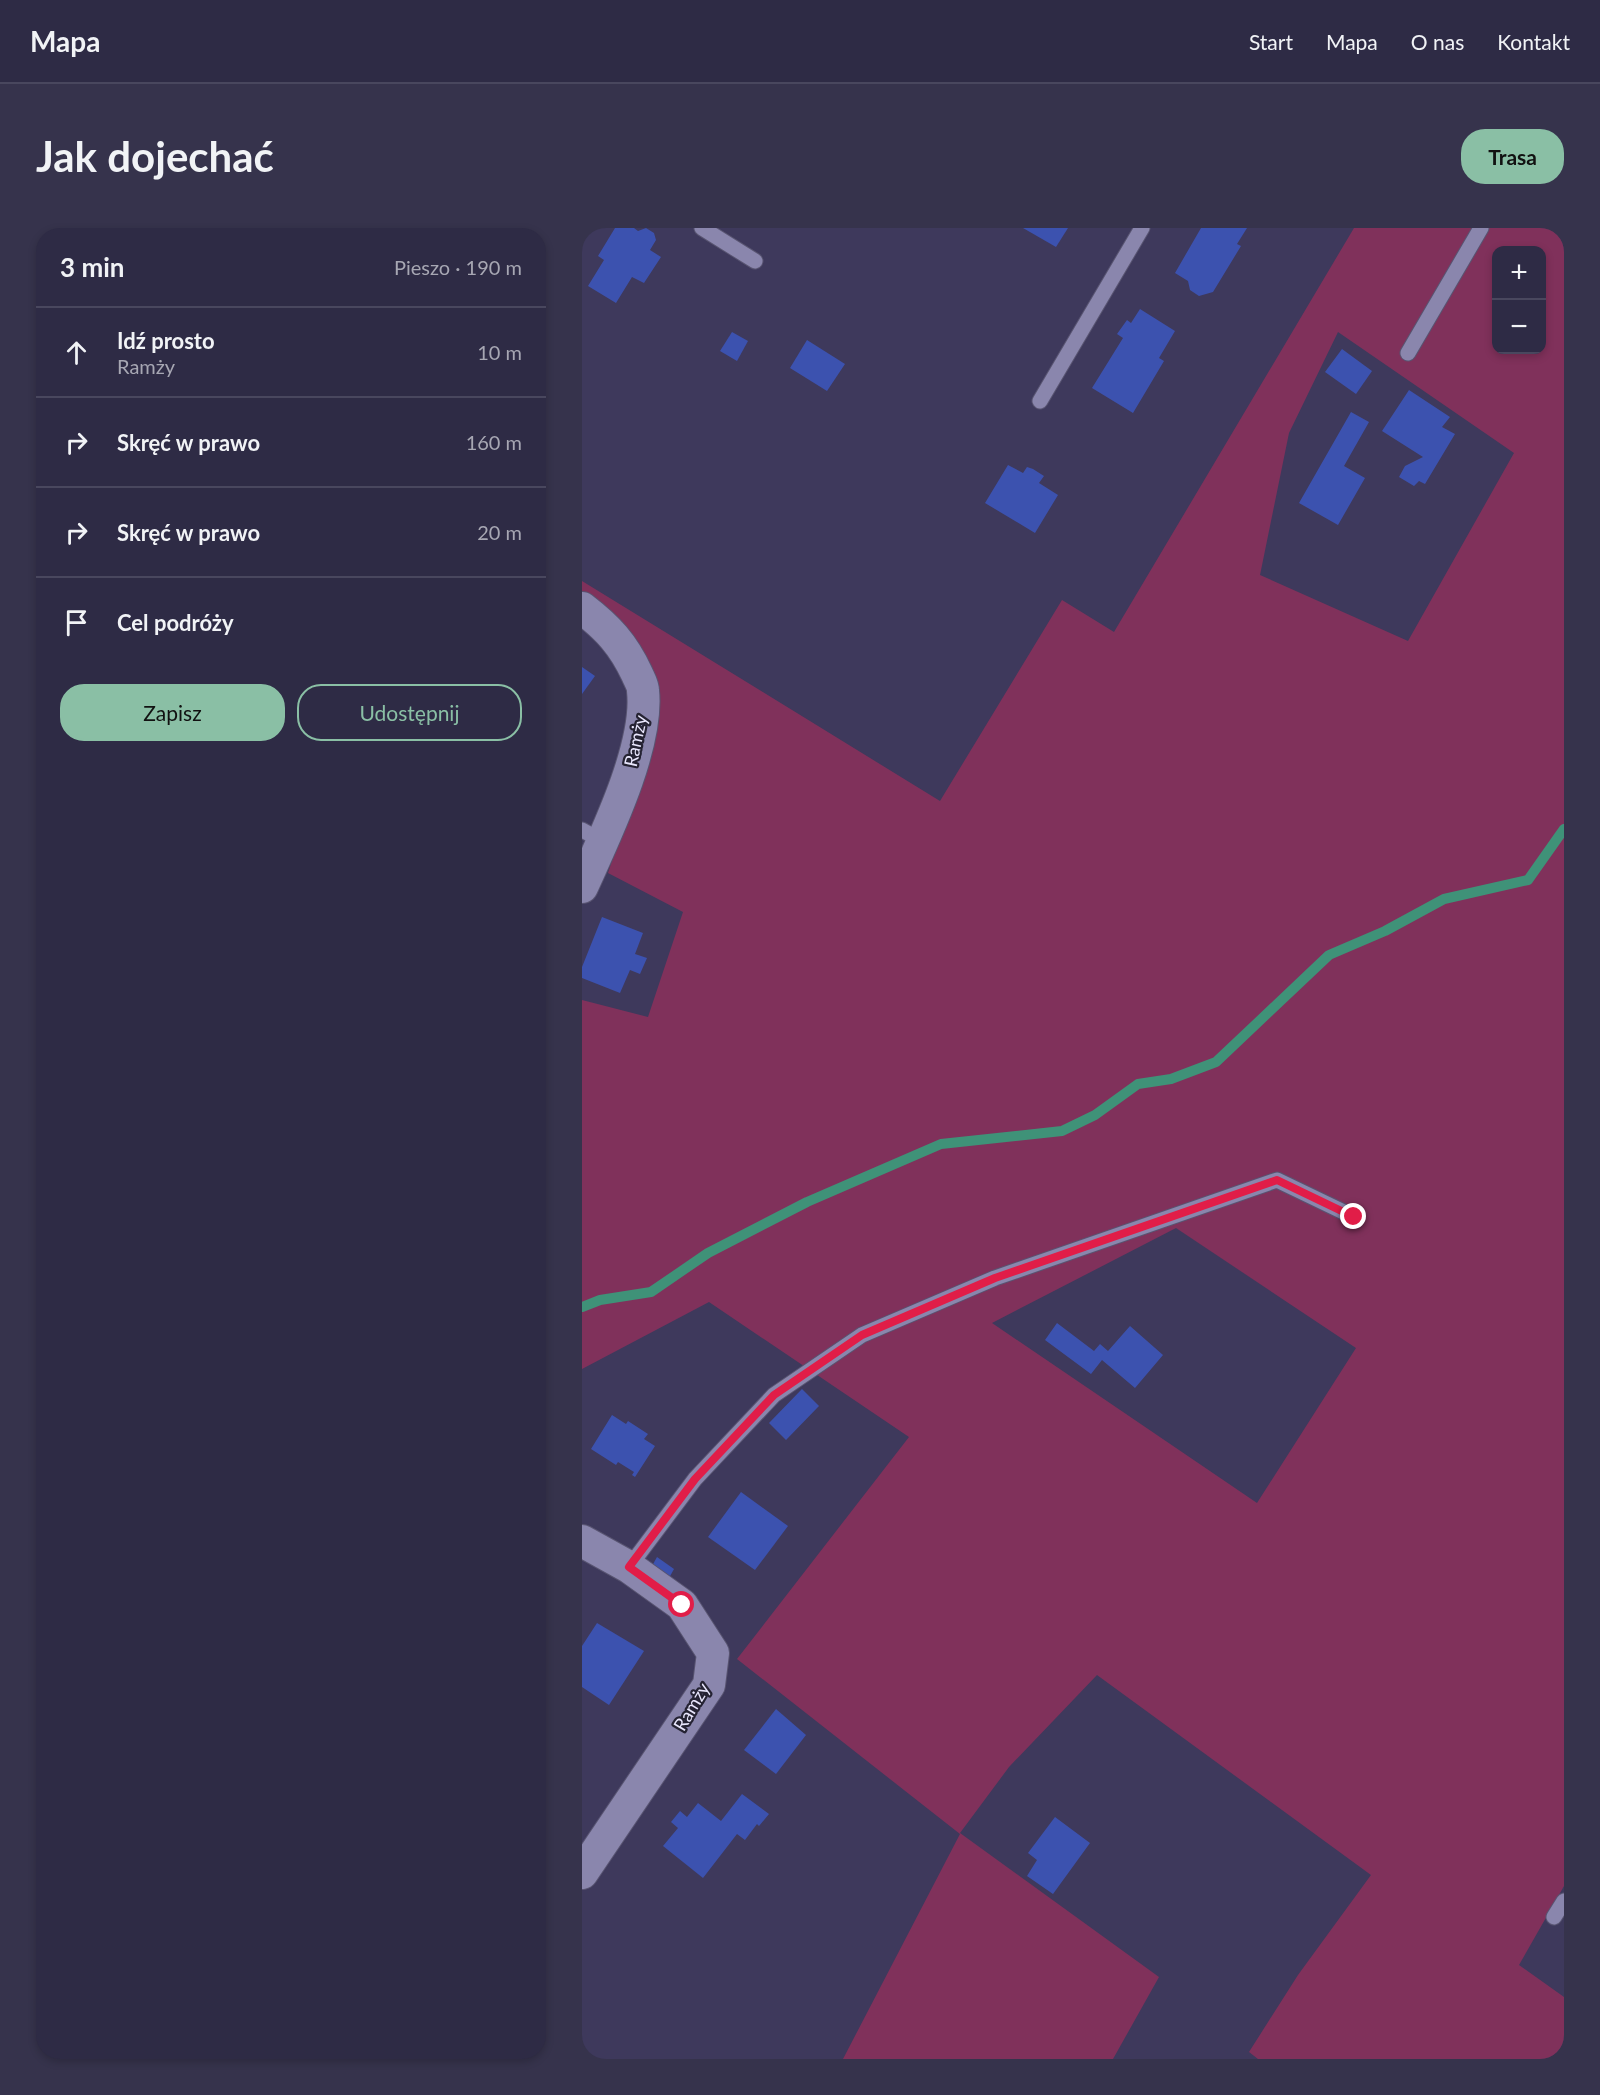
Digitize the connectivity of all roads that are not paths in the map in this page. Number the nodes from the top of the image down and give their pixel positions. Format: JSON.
{"nodes":[{"id":1,"x":702,"y":228,"type":"edge"},
{"id":2,"x":1142,"y":228,"type":"edge"},
{"id":3,"x":1481,"y":228,"type":"edge"},
{"id":4,"x":755,"y":261,"type":"dead end"},
{"id":5,"x":1408,"y":353,"type":"dead end"},
{"id":6,"x":1040,"y":401,"type":"dead end"},
{"id":7,"x":582,"y":608,"type":"edge"},
{"id":8,"x":592,"y":835,"type":"edge"},
{"id":9,"x":582,"y":887,"type":"edge"},
{"id":10,"x":1354,"y":1217,"type":"dead end"},
{"id":11,"x":582,"y":1541,"type":"edge"},
{"id":12,"x":629,"y":1567,"type":"junction"},
{"id":13,"x":582,"y":1874,"type":"edge"},
{"id":14,"x":1564,"y":1901,"type":"edge"},
{"id":15,"x":1554,"y":1917,"type":"dead end"}],
"edges":[{"from":1,"to":4,"type":"lane"},
{"from":2,"to":6,"type":"lane"},
{"from":3,"to":5,"type":"lane"},
{"from":7,"to":8,"type":"street","name":"Ramży"},
{"from":8,"to":9,"type":"street","name":"Ramży"},
{"from":10,"to":12,"type":"lane"},
{"from":11,"to":12,"type":"street","name":"Ramży"},
{"from":12,"to":13,"type":"street","name":"Ramży"},
{"from":14,"to":15,"type":"lane"}]}
